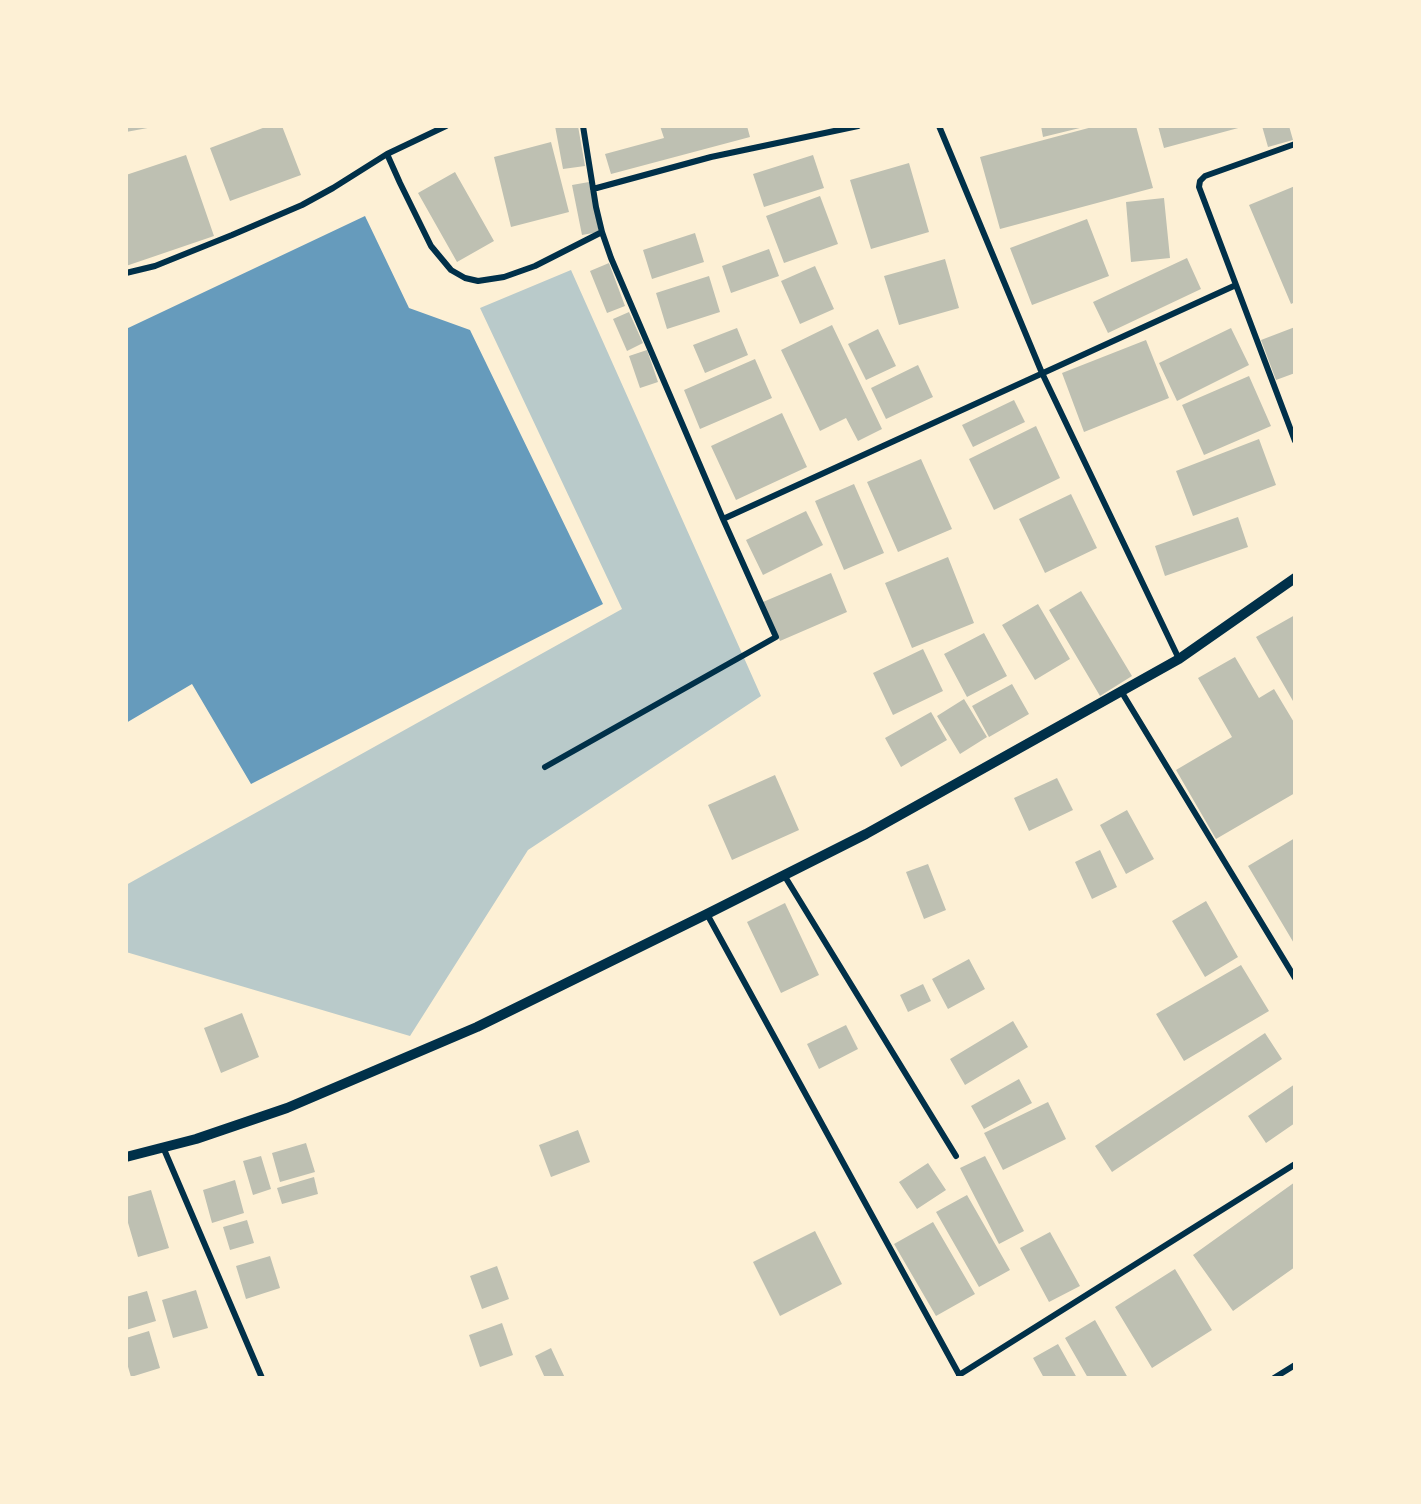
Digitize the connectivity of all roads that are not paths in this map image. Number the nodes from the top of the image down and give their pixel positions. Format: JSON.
{"nodes":[{"id":1,"x":446,"y":126,"type":"edge"},
{"id":2,"x":583,"y":126,"type":"edge"},
{"id":3,"x":858,"y":126,"type":"edge"},
{"id":4,"x":939,"y":126,"type":"edge"},
{"id":5,"x":1295,"y":144,"type":"edge"},
{"id":6,"x":387,"y":154,"type":"junction"},
{"id":7,"x":593,"y":189,"type":"junction"},
{"id":8,"x":602,"y":232,"type":"junction"},
{"id":9,"x":126,"y":273,"type":"edge"},
{"id":10,"x":1236,"y":285,"type":"junction"},
{"id":11,"x":1042,"y":373,"type":"junction"},
{"id":12,"x":1295,"y":441,"type":"edge"},
{"id":13,"x":723,"y":519,"type":"junction"},
{"id":14,"x":1295,"y":578,"type":"edge"},
{"id":15,"x":1179,"y":659,"type":"junction"},
{"id":16,"x":1121,"y":691,"type":"junction"},
{"id":17,"x":545,"y":767,"type":"dead end"},
{"id":18,"x":784,"y":875,"type":"junction"},
{"id":19,"x":707,"y":914,"type":"junction"},
{"id":20,"x":1295,"y":978,"type":"edge"},
{"id":21,"x":164,"y":1147,"type":"junction"},
{"id":22,"x":956,"y":1156,"type":"dead end"},
{"id":23,"x":126,"y":1157,"type":"edge"},
{"id":24,"x":1295,"y":1164,"type":"edge"},
{"id":25,"x":1295,"y":1365,"type":"edge"},
{"id":26,"x":960,"y":1377,"type":"edge"},
{"id":27,"x":262,"y":1378,"type":"edge"},
{"id":28,"x":1274,"y":1378,"type":"edge"}],
"edges":[{"from":1,"to":6,"type":"street"},
{"from":2,"to":7,"type":"street"},
{"from":3,"to":7,"type":"street"},
{"from":4,"to":11,"type":"street"},
{"from":5,"to":10,"type":"street"},
{"from":6,"to":8,"type":"street"},
{"from":6,"to":9,"type":"street"},
{"from":7,"to":8,"type":"street"},
{"from":8,"to":13,"type":"street"},
{"from":10,"to":11,"type":"street"},
{"from":10,"to":12,"type":"street"},
{"from":11,"to":13,"type":"street"},
{"from":11,"to":15,"type":"street"},
{"from":13,"to":17,"type":"street"},
{"from":14,"to":15,"type":"street"},
{"from":15,"to":16,"type":"street"},
{"from":16,"to":18,"type":"street"},
{"from":16,"to":20,"type":"street"},
{"from":18,"to":19,"type":"street"},
{"from":18,"to":22,"type":"street"},
{"from":19,"to":21,"type":"street"},
{"from":19,"to":26,"type":"street"},
{"from":21,"to":23,"type":"street"},
{"from":21,"to":27,"type":"street"},
{"from":24,"to":26,"type":"street"},
{"from":25,"to":28,"type":"street"}]}
